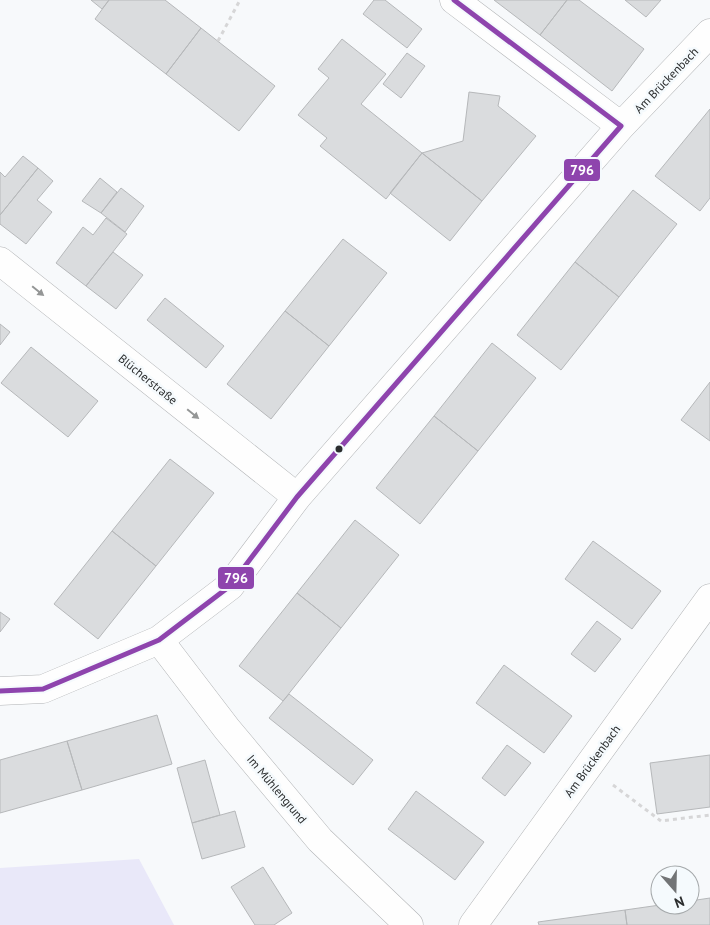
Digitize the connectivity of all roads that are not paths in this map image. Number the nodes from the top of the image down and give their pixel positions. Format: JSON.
{"nodes":[{"id":1,"x":454,"y":0,"type":"edge"},
{"id":2,"x":710,"y":33,"type":"edge"},
{"id":3,"x":621,"y":126,"type":"junction"},
{"id":4,"x":0,"y":261,"type":"edge"},
{"id":5,"x":297,"y":497,"type":"junction"},
{"id":6,"x":710,"y":598,"type":"edge"},
{"id":7,"x":160,"y":640,"type":"junction"},
{"id":8,"x":0,"y":691,"type":"edge"},
{"id":9,"x":409,"y":925,"type":"edge"},
{"id":10,"x":474,"y":925,"type":"edge"}],
"edges":[{"from":1,"to":3,"type":"street"},
{"from":2,"to":3,"type":"street","name":"Am Brückenbach"},
{"from":3,"to":5,"type":"street","name":"Am Brückenbach"},
{"from":4,"to":5,"type":"street","name":"Blücherstraße","one_way":true},
{"from":5,"to":7,"type":"street","name":"Am Brückenbach"},
{"from":6,"to":10,"type":"street","name":"Am Brückenbach"},
{"from":7,"to":8,"type":"street","name":"Am Brückenbach"},
{"from":7,"to":9,"type":"street","name":"Im Mühlengrund"}]}
